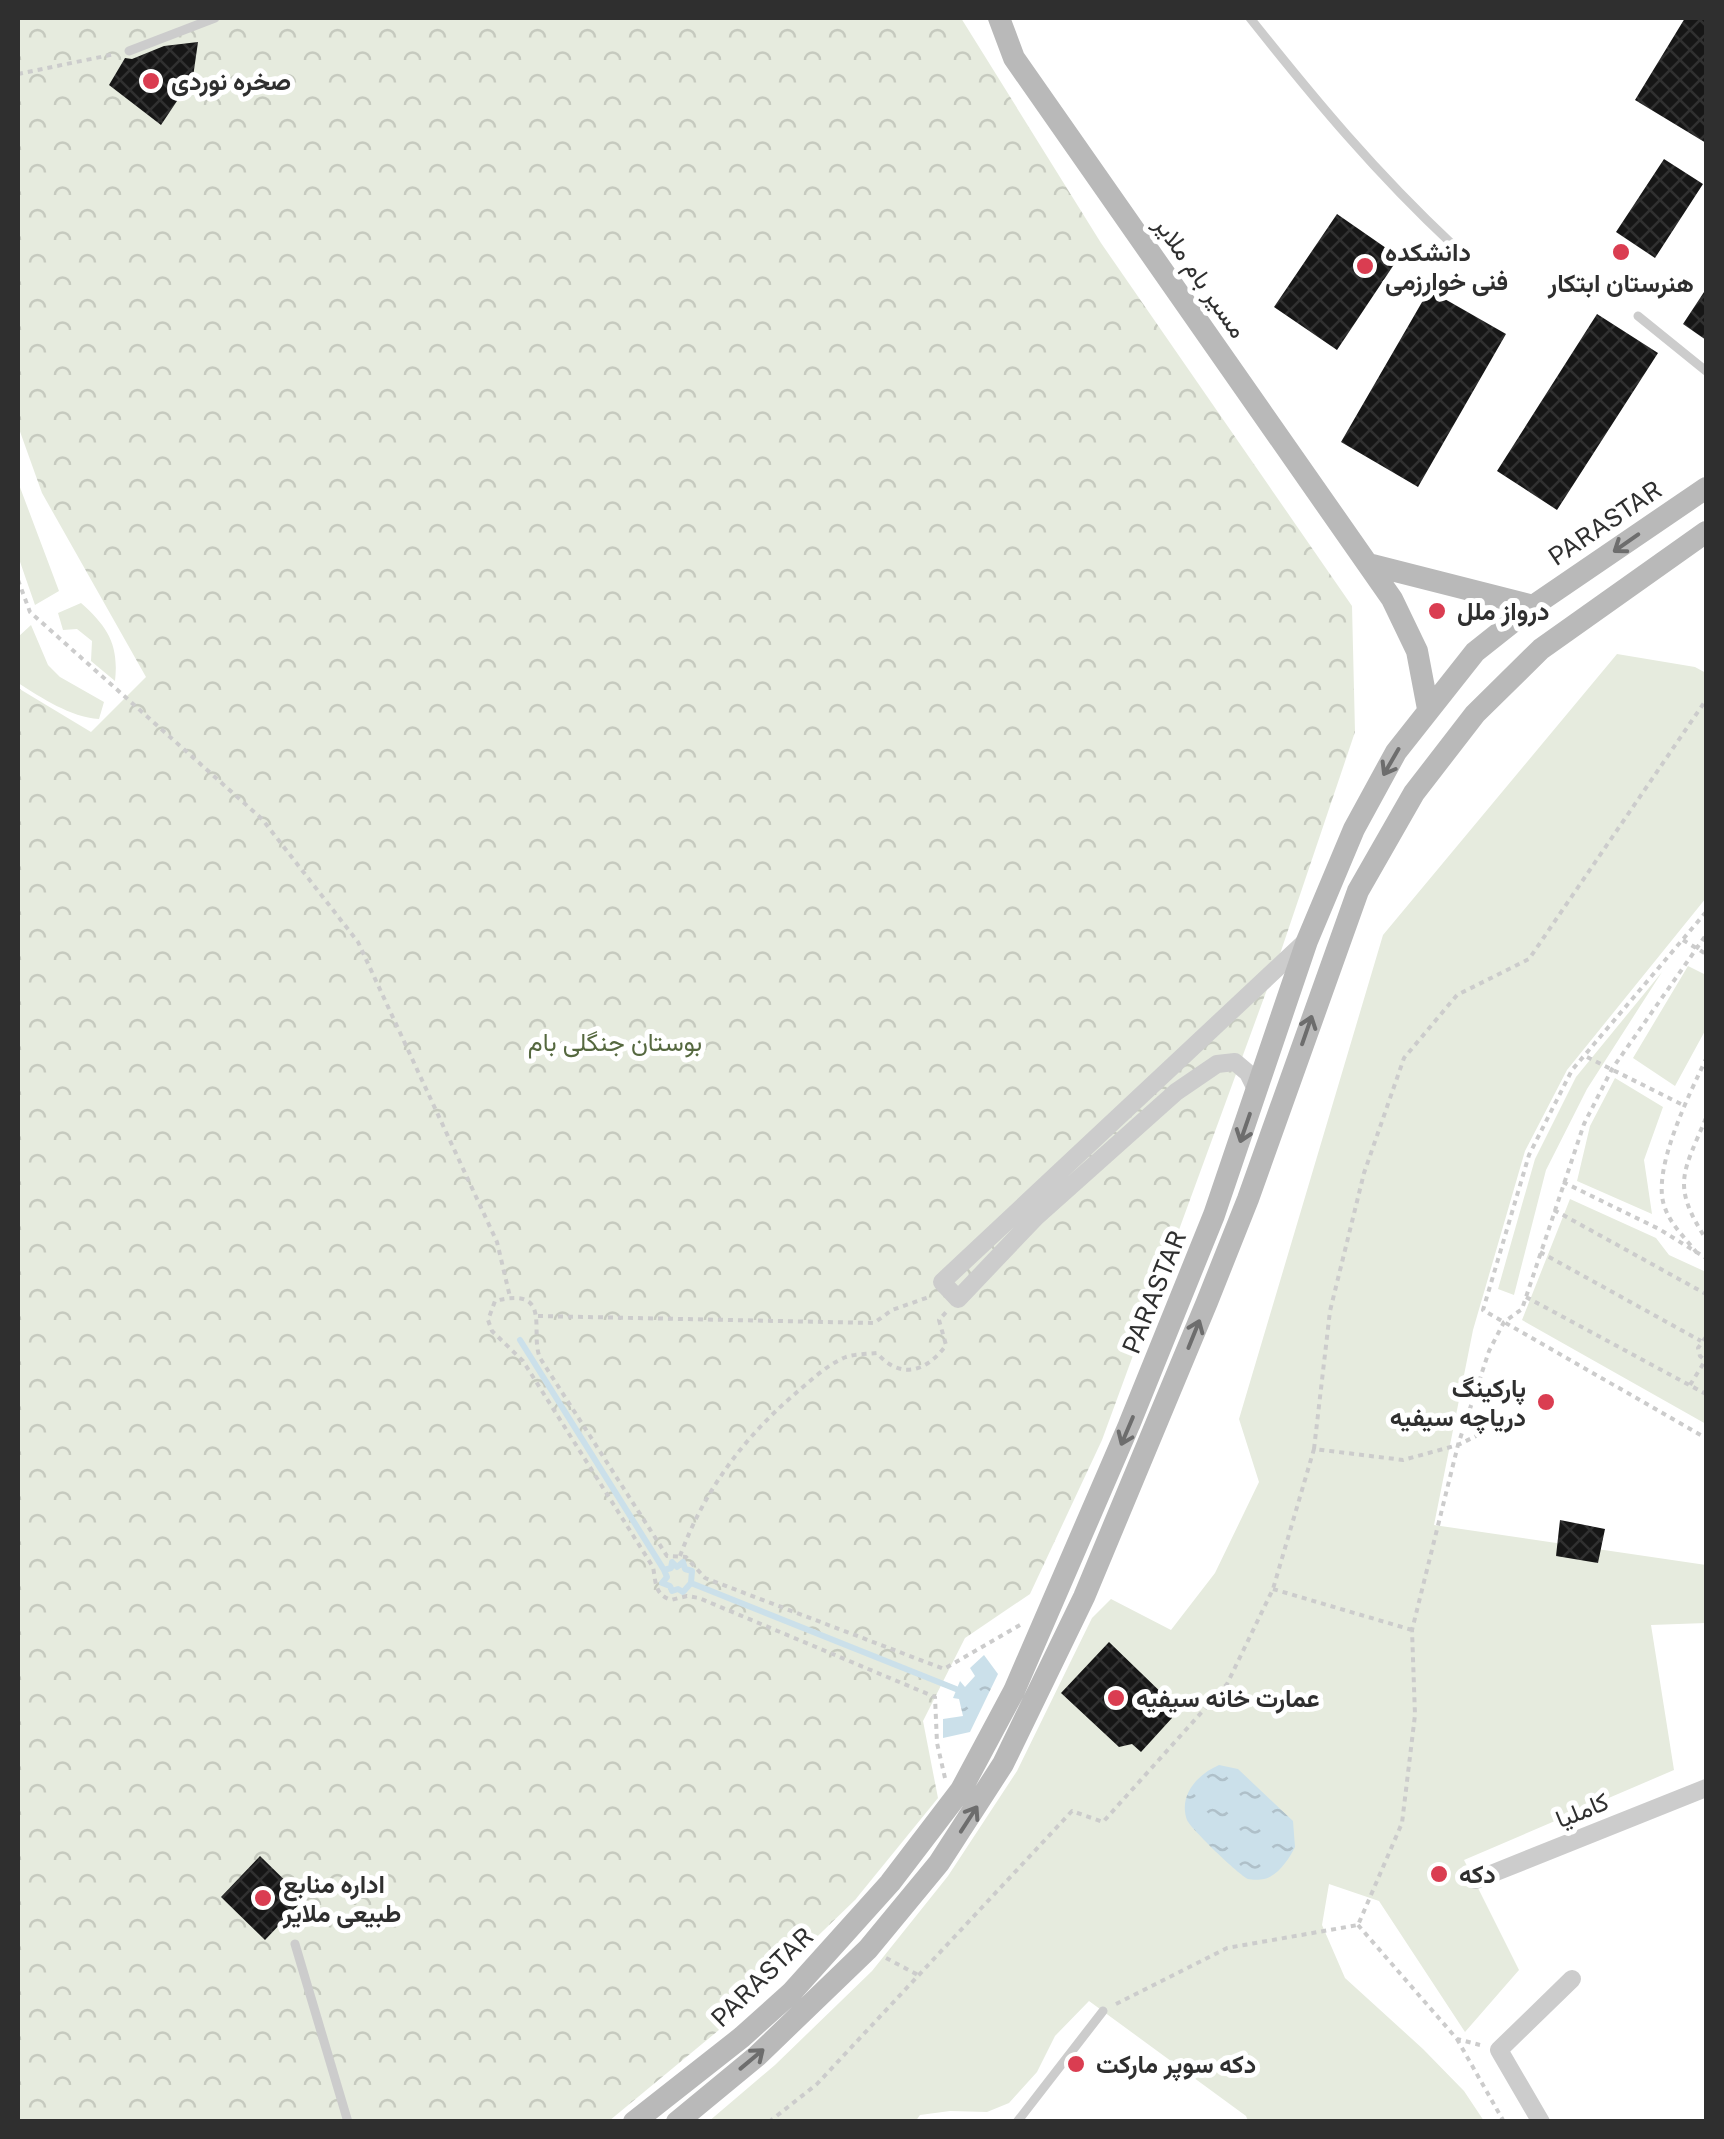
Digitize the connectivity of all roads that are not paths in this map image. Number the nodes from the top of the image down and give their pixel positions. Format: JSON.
{"nodes":[{"id":1,"x":216,"y":18,"type":"edge"},
{"id":2,"x":999,"y":18,"type":"edge"},
{"id":3,"x":1250,"y":18,"type":"edge"},
{"id":4,"x":129,"y":51,"type":"road end"},
{"id":5,"x":1453,"y":245,"type":"dead end"},
{"id":6,"x":1638,"y":316,"type":"dead end"},
{"id":7,"x":1706,"y":371,"type":"edge"},
{"id":8,"x":1706,"y":488,"type":"edge"},
{"id":9,"x":1706,"y":532,"type":"edge"},
{"id":10,"x":1368,"y":564,"type":"junction"},
{"id":11,"x":1532,"y":606,"type":"junction"},
{"id":12,"x":1428,"y":709,"type":"junction"},
{"id":13,"x":1306,"y":941,"type":"junction"},
{"id":14,"x":1256,"y":1091,"type":"junction"},
{"id":15,"x":1705,"y":1790,"type":"edge"},
{"id":16,"x":1476,"y":1880,"type":"dead end"},
{"id":17,"x":295,"y":1944,"type":"dead end"},
{"id":18,"x":1572,"y":1979,"type":"dead end"},
{"id":19,"x":1103,"y":2011,"type":"road end"},
{"id":20,"x":348,"y":2122,"type":"edge"},
{"id":21,"x":634,"y":2122,"type":"edge"},
{"id":22,"x":677,"y":2122,"type":"edge"},
{"id":23,"x":1017,"y":2122,"type":"edge"},
{"id":24,"x":1542,"y":2122,"type":"edge"}],
"edges":[{"from":1,"to":4,"type":"lane"},
{"from":2,"to":10,"type":"main road","name":"مسیر بام ملایر"},
{"from":3,"to":5,"type":"lane"},
{"from":6,"to":7,"type":"lane"},
{"from":8,"to":11,"type":"main road","name":"PARASTAR","one_way":true},
{"from":22,"to":9,"type":"main road","one_way":true},
{"from":10,"to":11,"type":"main road"},
{"from":10,"to":12,"type":"main road","name":"مسیر بام ملایر"},
{"from":11,"to":12,"type":"main road","name":"PARASTAR"},
{"from":12,"to":13,"type":"main road","name":"PARASTAR","one_way":true},
{"from":13,"to":14,"type":"main road","name":"PARASTAR"},
{"from":13,"to":14,"type":"street"},
{"from":14,"to":21,"type":"main road","name":"PARASTAR","one_way":true},
{"from":15,"to":16,"type":"street","name":"کاملیا"},
{"from":17,"to":20,"type":"lane"},
{"from":18,"to":24,"type":"street"},
{"from":19,"to":23,"type":"lane"}]}
